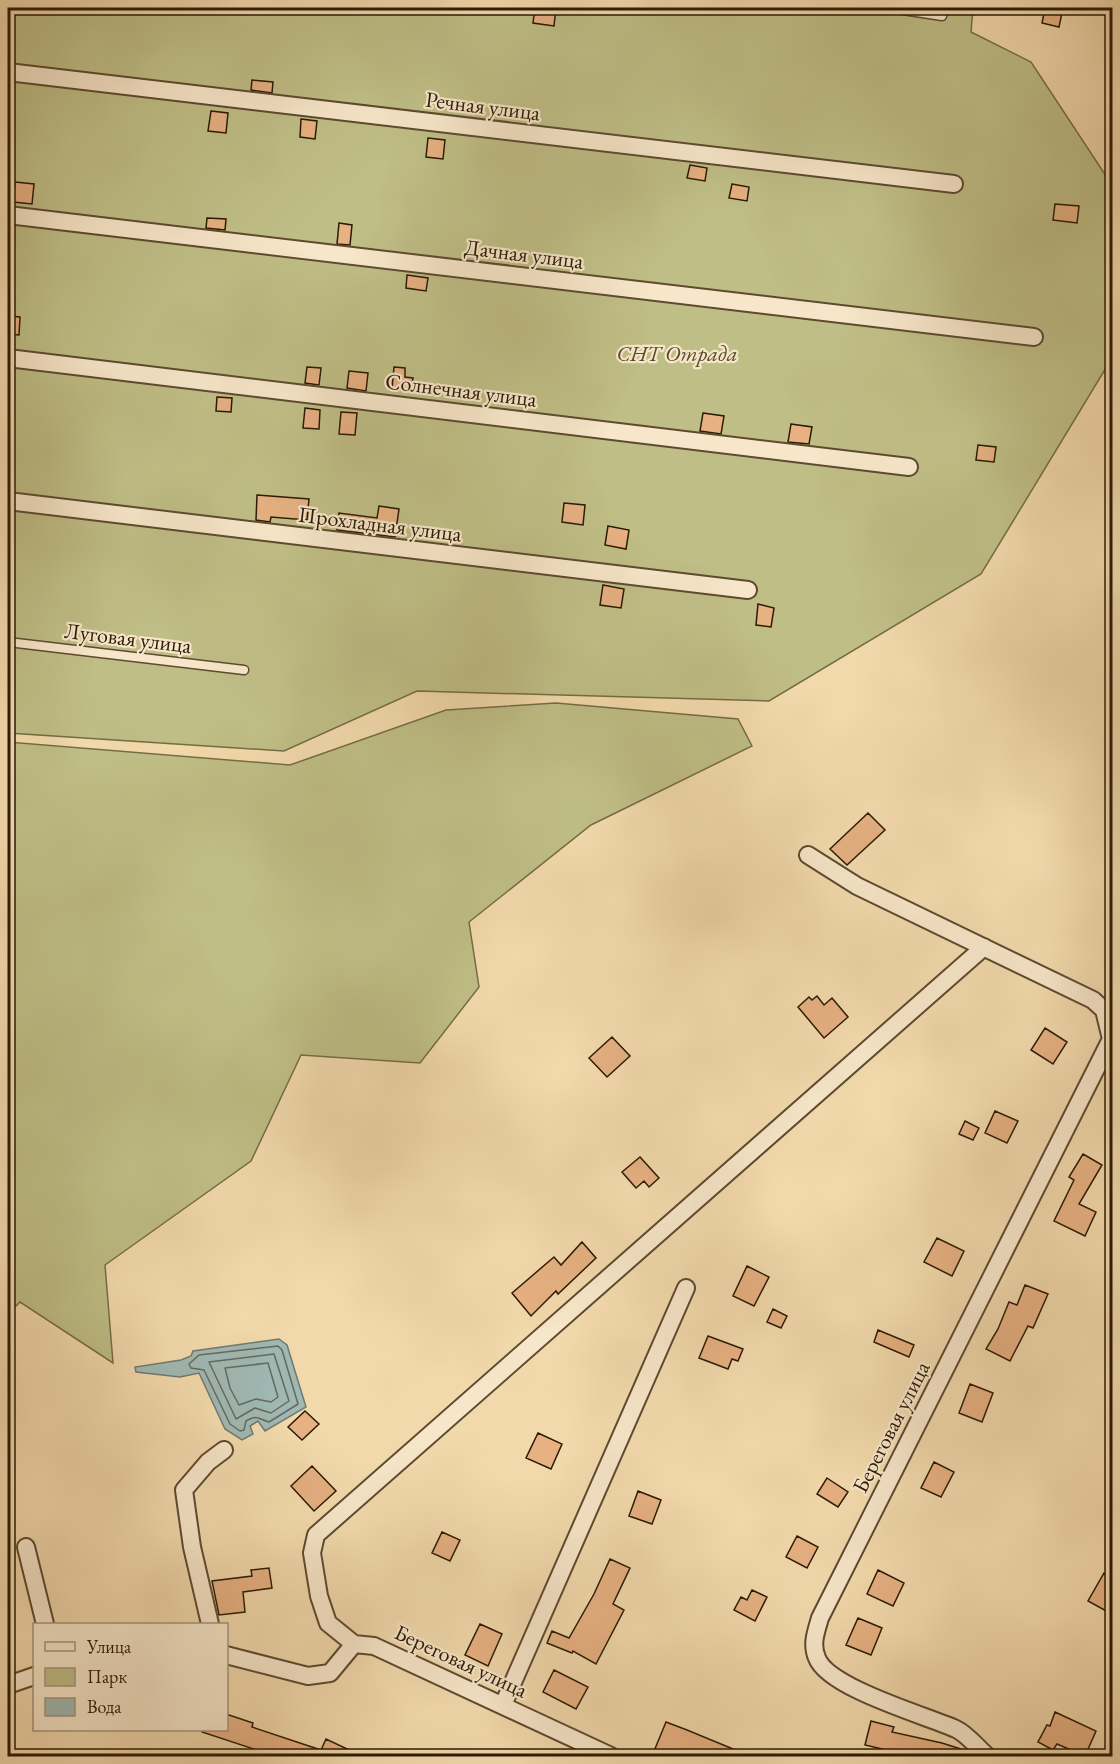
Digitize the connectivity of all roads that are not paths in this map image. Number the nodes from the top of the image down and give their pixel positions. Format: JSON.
{"nodes":[{"id":1,"x":890,"y":8,"type":"edge"},
{"id":2,"x":942,"y":16,"type":"dead end"},
{"id":3,"x":8,"y":72,"type":"edge"},
{"id":4,"x":954,"y":184,"type":"dead end"},
{"id":5,"x":8,"y":215,"type":"edge"},
{"id":6,"x":1034,"y":337,"type":"dead end"},
{"id":7,"x":8,"y":358,"type":"edge"},
{"id":8,"x":909,"y":467,"type":"dead end"},
{"id":9,"x":8,"y":501,"type":"edge"},
{"id":10,"x":748,"y":590,"type":"dead end"},
{"id":11,"x":8,"y":642,"type":"edge"},
{"id":12,"x":244,"y":670,"type":"dead end"},
{"id":13,"x":808,"y":855,"type":"dead end"},
{"id":14,"x":984,"y":947,"type":"junction"},
{"id":15,"x":1112,"y":1038,"type":"edge"},
{"id":16,"x":686,"y":1288,"type":"dead end"},
{"id":17,"x":224,"y":1450,"type":"dead end"},
{"id":18,"x":26,"y":1547,"type":"dead end"},
{"id":19,"x":45,"y":1623,"type":"edge"},
{"id":20,"x":210,"y":1623,"type":"edge"},
{"id":21,"x":354,"y":1644,"type":"junction"},
{"id":22,"x":228,"y":1656,"type":"edge"},
{"id":23,"x":33,"y":1676,"type":"edge"},
{"id":24,"x":8,"y":1685,"type":"edge"},
{"id":25,"x":503,"y":1705,"type":"junction"},
{"id":26,"x":611,"y":1756,"type":"edge"},
{"id":27,"x":987,"y":1756,"type":"edge"}],
"edges":[{"from":1,"to":2,"type":"lane"},
{"from":3,"to":4,"type":"street","name":"Речная улица"},
{"from":5,"to":6,"type":"street","name":"Дачная улица"},
{"from":7,"to":8,"type":"street","name":"Солнечная улица"},
{"from":9,"to":10,"type":"street","name":"Прохладная улица"},
{"from":11,"to":12,"type":"lane","name":"Луговая улица"},
{"from":13,"to":14,"type":"street"},
{"from":14,"to":15,"type":"street"},
{"from":14,"to":21,"type":"street"},
{"from":15,"to":27,"type":"street","name":"Береговая улица"},
{"from":16,"to":25,"type":"street"},
{"from":17,"to":20,"type":"street"},
{"from":18,"to":19,"type":"street"},
{"from":21,"to":22,"type":"street"},
{"from":21,"to":25,"type":"street","name":"Береговая улица"},
{"from":23,"to":24,"type":"street"},
{"from":25,"to":26,"type":"street","name":"Береговая улица"}]}
